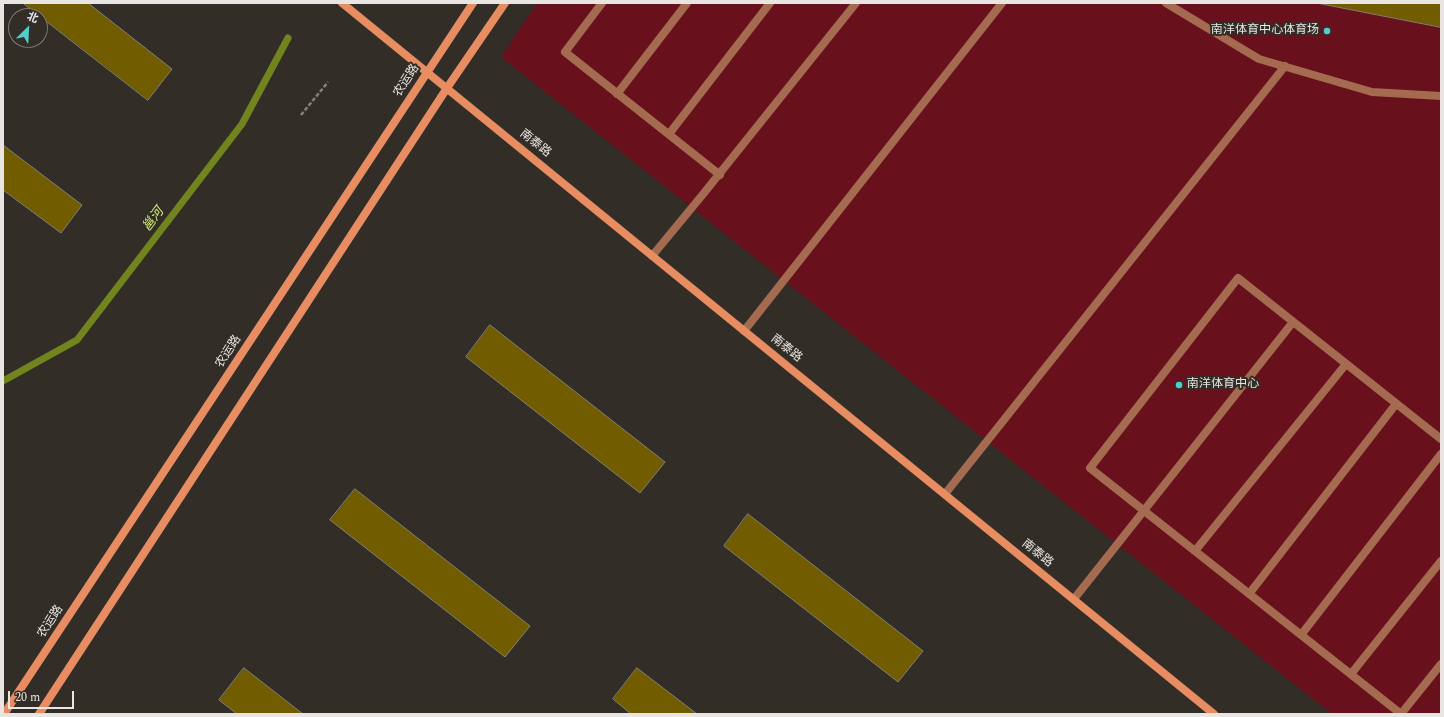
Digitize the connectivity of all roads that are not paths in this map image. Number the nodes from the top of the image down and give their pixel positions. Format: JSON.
{"nodes":[{"id":1,"x":342,"y":3,"type":"edge"},
{"id":2,"x":473,"y":3,"type":"edge"},
{"id":3,"x":505,"y":3,"type":"edge"},
{"id":4,"x":602,"y":3,"type":"edge"},
{"id":5,"x":687,"y":3,"type":"edge"},
{"id":6,"x":770,"y":3,"type":"edge"},
{"id":7,"x":856,"y":3,"type":"edge"},
{"id":8,"x":1002,"y":3,"type":"edge"},
{"id":9,"x":1166,"y":3,"type":"edge"},
{"id":10,"x":1285,"y":66,"type":"junction"},
{"id":11,"x":428,"y":72,"type":"junction"},
{"id":12,"x":447,"y":88,"type":"junction"},
{"id":13,"x":618,"y":94,"type":"junction"},
{"id":14,"x":1441,"y":96,"type":"edge"},
{"id":15,"x":669,"y":134,"type":"junction"},
{"id":16,"x":720,"y":174,"type":"junction"},
{"id":17,"x":652,"y":256,"type":"junction"},
{"id":18,"x":1293,"y":322,"type":"junction"},
{"id":19,"x":744,"y":330,"type":"junction"},
{"id":20,"x":1346,"y":364,"type":"junction"},
{"id":21,"x":1396,"y":404,"type":"junction"},
{"id":22,"x":1441,"y":439,"type":"edge"},
{"id":23,"x":1441,"y":454,"type":"edge"},
{"id":24,"x":945,"y":494,"type":"junction"},
{"id":25,"x":1143,"y":510,"type":"junction"},
{"id":26,"x":1195,"y":551,"type":"junction"},
{"id":27,"x":1441,"y":561,"type":"edge"},
{"id":28,"x":1249,"y":594,"type":"junction"},
{"id":29,"x":1074,"y":599,"type":"junction"},
{"id":30,"x":1301,"y":635,"type":"junction"},
{"id":31,"x":1441,"y":664,"type":"edge"},
{"id":32,"x":1351,"y":674,"type":"junction"},
{"id":33,"x":4,"y":714,"type":"edge"},
{"id":34,"x":39,"y":714,"type":"edge"},
{"id":35,"x":1214,"y":714,"type":"edge"},
{"id":36,"x":1401,"y":714,"type":"edge"}],
"edges":[{"from":1,"to":11,"type":"main road","name":"南泰路"},
{"from":2,"to":11,"type":"main road","name":"农运路"},
{"from":3,"to":12,"type":"main road"},
{"from":4,"to":13,"type":"lane"},
{"from":5,"to":13,"type":"lane"},
{"from":6,"to":15,"type":"lane"},
{"from":7,"to":16,"type":"lane"},
{"from":8,"to":19,"type":"lane"},
{"from":9,"to":10,"type":"lane"},
{"from":10,"to":14,"type":"lane"},
{"from":10,"to":24,"type":"lane"},
{"from":11,"to":12,"type":"main road","name":"南泰路"},
{"from":11,"to":33,"type":"main road","name":"农运路"},
{"from":12,"to":17,"type":"main road","name":"南泰路"},
{"from":12,"to":34,"type":"main road"},
{"from":13,"to":15,"type":"lane"},
{"from":15,"to":16,"type":"lane"},
{"from":16,"to":17,"type":"lane"},
{"from":17,"to":19,"type":"main road","name":"南泰路"},
{"from":18,"to":20,"type":"lane"},
{"from":18,"to":25,"type":"lane"},
{"from":18,"to":25,"type":"lane"},
{"from":19,"to":24,"type":"main road","name":"南泰路"},
{"from":20,"to":21,"type":"lane"},
{"from":20,"to":26,"type":"lane"},
{"from":21,"to":22,"type":"lane"},
{"from":21,"to":28,"type":"lane"},
{"from":23,"to":30,"type":"lane"},
{"from":24,"to":29,"type":"main road","name":"南泰路"},
{"from":25,"to":26,"type":"lane"},
{"from":25,"to":29,"type":"lane"},
{"from":26,"to":28,"type":"lane"},
{"from":27,"to":32,"type":"lane"},
{"from":28,"to":30,"type":"lane"},
{"from":29,"to":35,"type":"main road","name":"南泰路"},
{"from":30,"to":32,"type":"lane"},
{"from":31,"to":36,"type":"lane"},
{"from":32,"to":36,"type":"lane"}]}
